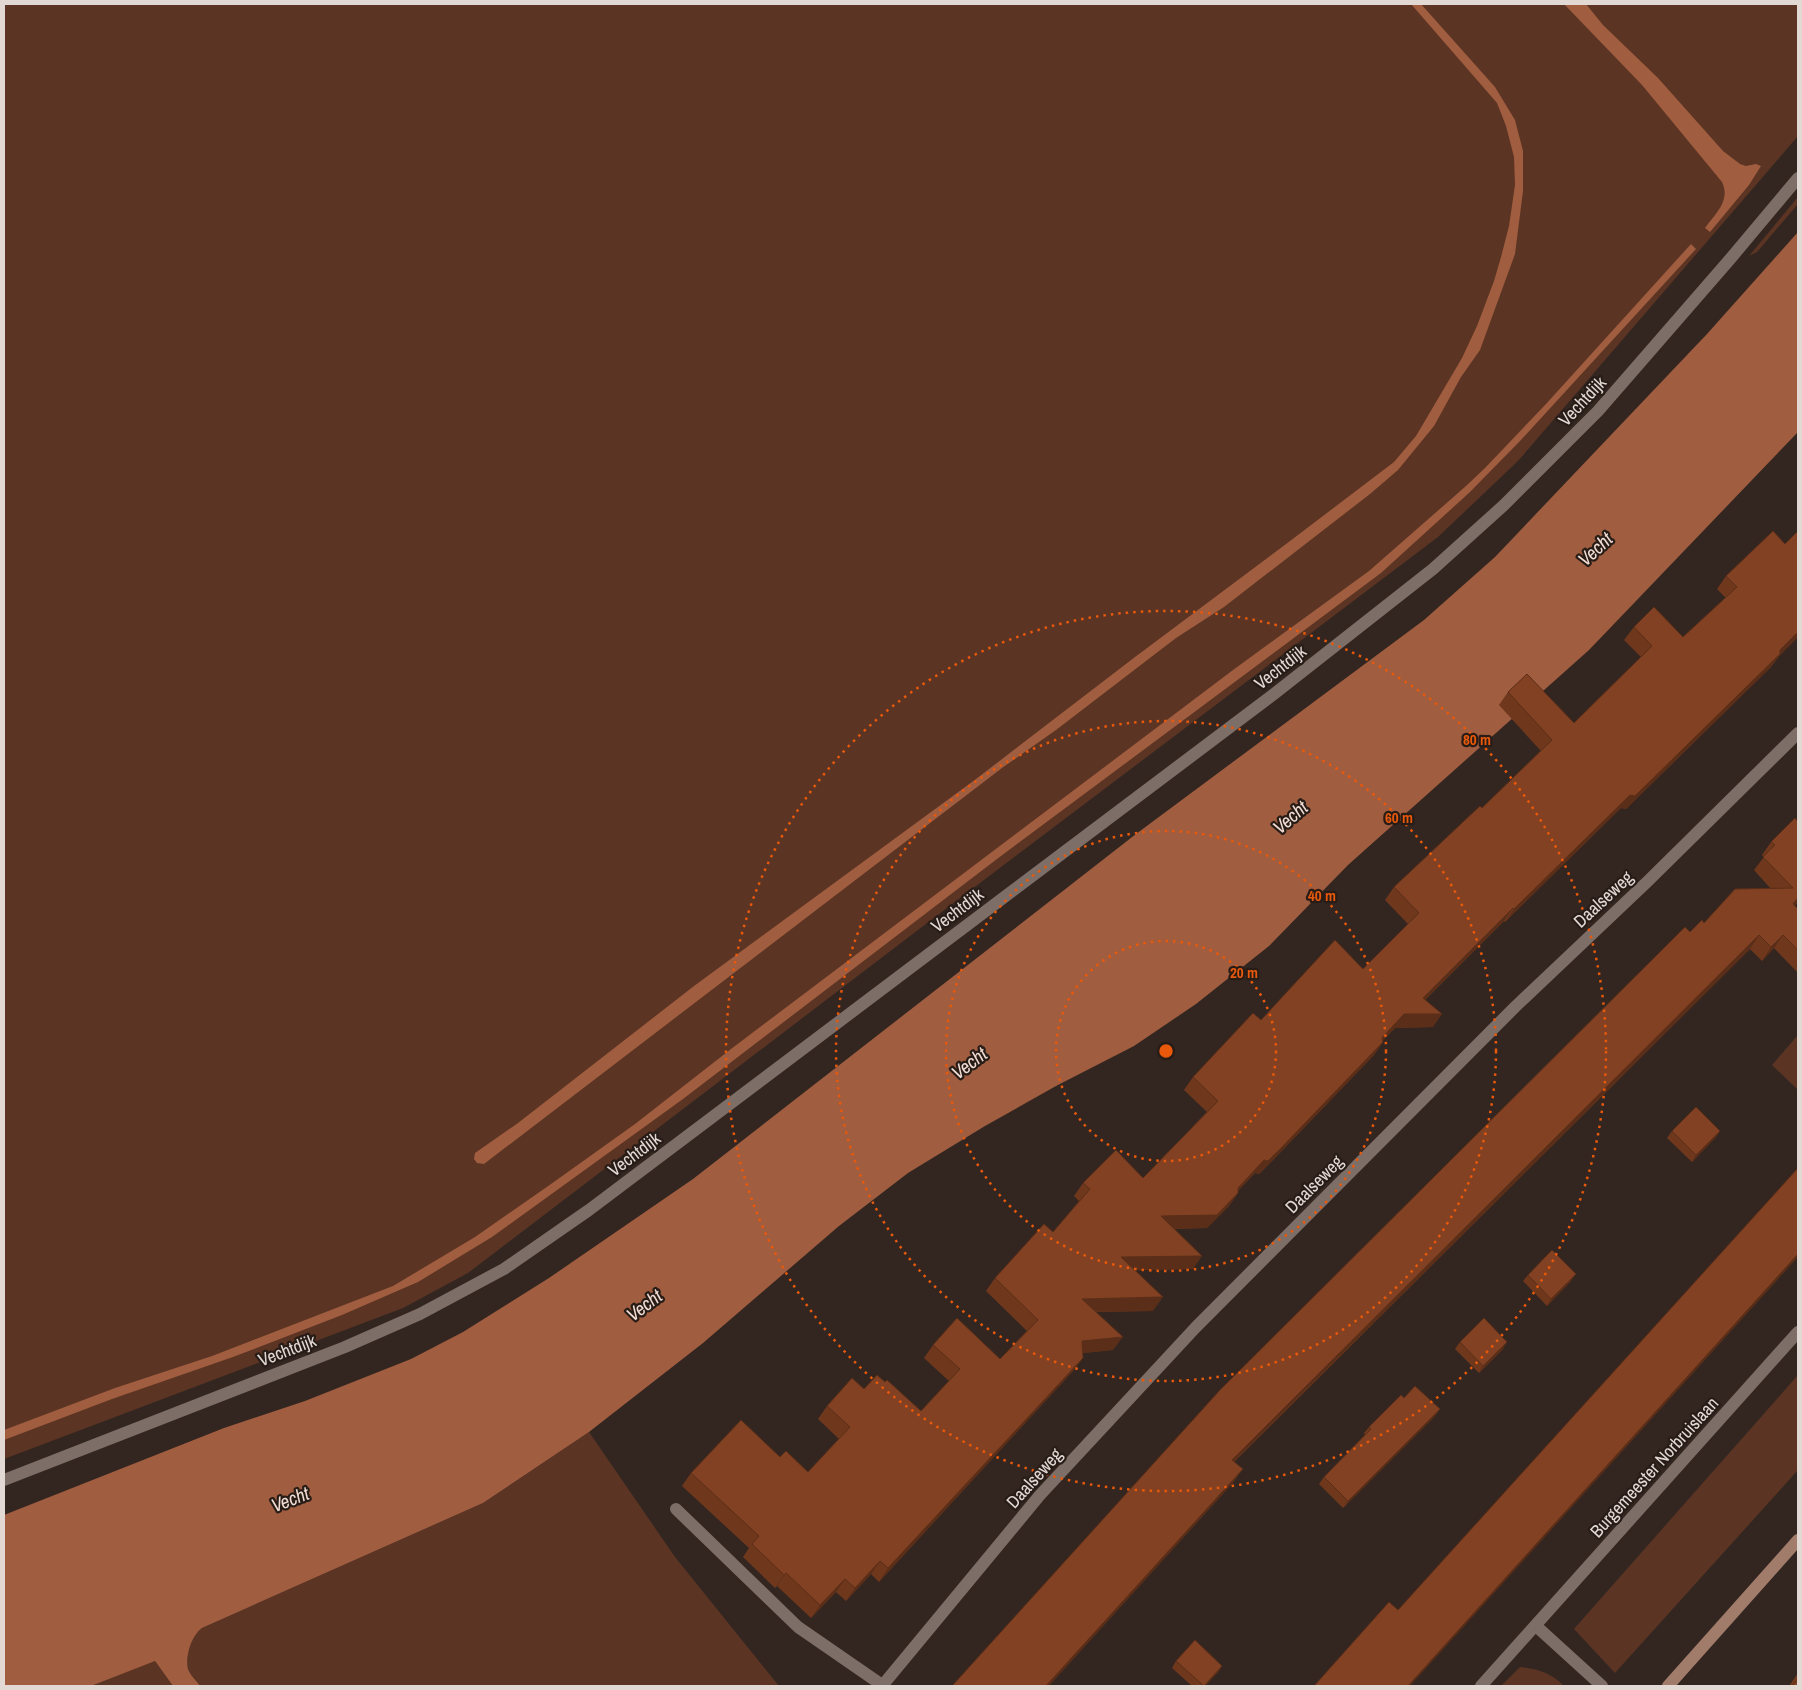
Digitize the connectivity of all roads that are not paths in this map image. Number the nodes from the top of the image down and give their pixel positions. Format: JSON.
{"nodes":[{"id":1,"x":1798,"y":178,"type":"edge"},
{"id":2,"x":1798,"y":733,"type":"edge"},
{"id":3,"x":1798,"y":1332,"type":"edge"},
{"id":4,"x":4,"y":1480,"type":"edge"},
{"id":5,"x":676,"y":1508,"type":"dead end"},
{"id":6,"x":1798,"y":1540,"type":"edge"},
{"id":7,"x":1536,"y":1626,"type":"junction"},
{"id":8,"x":883,"y":1686,"type":"edge"},
{"id":9,"x":1481,"y":1686,"type":"edge"},
{"id":10,"x":1602,"y":1686,"type":"edge"},
{"id":11,"x":1668,"y":1686,"type":"edge"}],
"edges":[{"from":1,"to":4,"type":"street","name":"Vechtdijk"},
{"from":2,"to":8,"type":"street","name":"Daalseweg"},
{"from":3,"to":7,"type":"street","name":"Burgemeester Norbruislaan"},
{"from":5,"to":8,"type":"street","name":"Daalseweg"},
{"from":6,"to":11,"type":"main road"},
{"from":7,"to":9,"type":"street","name":"Burgemeester Norbruislaan"},
{"from":7,"to":10,"type":"street"}]}
